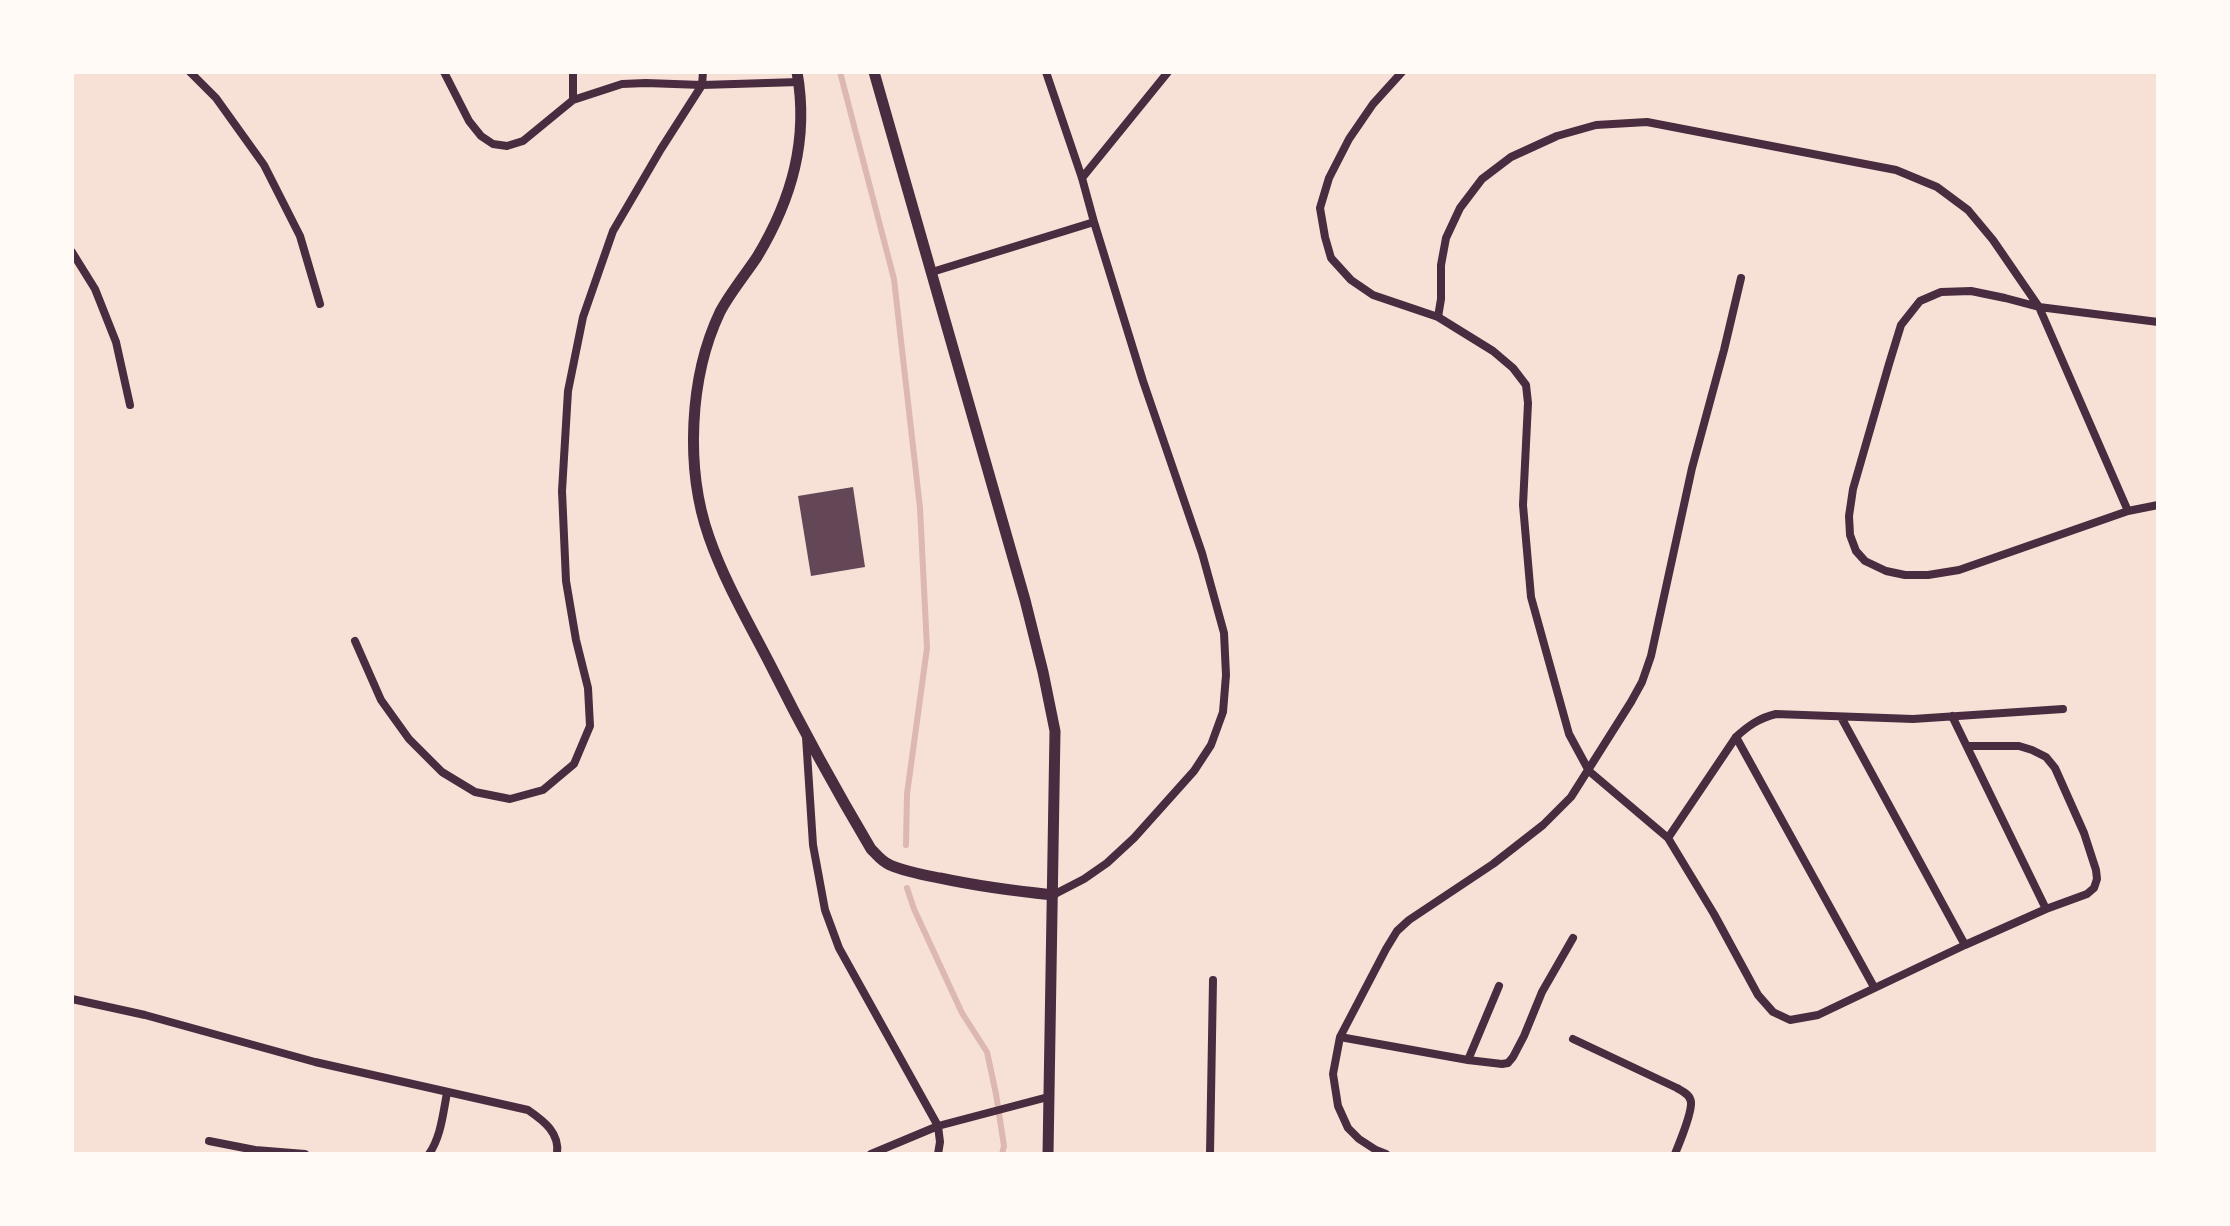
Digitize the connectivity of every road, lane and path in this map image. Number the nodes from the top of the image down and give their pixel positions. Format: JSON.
{"nodes":[{"id":1,"x":190,"y":72,"type":"edge"},
{"id":2,"x":573,"y":72,"type":"edge"},
{"id":3,"x":703,"y":72,"type":"edge"},
{"id":4,"x":874,"y":72,"type":"edge"},
{"id":5,"x":1046,"y":72,"type":"edge"},
{"id":6,"x":1168,"y":72,"type":"edge"},
{"id":7,"x":1402,"y":72,"type":"edge"},
{"id":8,"x":446,"y":73,"type":"edge"},
{"id":9,"x":798,"y":77,"type":"edge"},
{"id":10,"x":702,"y":85,"type":"junction"},
{"id":11,"x":573,"y":100,"type":"junction"},
{"id":12,"x":1082,"y":178,"type":"junction"},
{"id":13,"x":1094,"y":222,"type":"junction"},
{"id":14,"x":72,"y":252,"type":"edge"},
{"id":15,"x":932,"y":272,"type":"junction"},
{"id":16,"x":1741,"y":278,"type":"dead end"},
{"id":17,"x":320,"y":304,"type":"dead end"},
{"id":18,"x":2039,"y":307,"type":"junction"},
{"id":19,"x":1438,"y":317,"type":"junction"},
{"id":20,"x":2158,"y":322,"type":"edge"},
{"id":21,"x":130,"y":405,"type":"dead end"},
{"id":22,"x":2158,"y":505,"type":"edge"},
{"id":23,"x":2128,"y":511,"type":"junction"},
{"id":24,"x":355,"y":641,"type":"dead end"},
{"id":25,"x":2063,"y":709,"type":"dead end"},
{"id":26,"x":1952,"y":716,"type":"junction"},
{"id":27,"x":1841,"y":717,"type":"junction"},
{"id":28,"x":806,"y":736,"type":"junction"},
{"id":29,"x":1736,"y":737,"type":"junction"},
{"id":30,"x":1967,"y":746,"type":"junction"},
{"id":31,"x":1589,"y":771,"type":"junction"},
{"id":32,"x":1668,"y":838,"type":"junction"},
{"id":33,"x":1053,"y":895,"type":"junction"},
{"id":34,"x":2046,"y":909,"type":"junction"},
{"id":35,"x":1573,"y":938,"type":"dead end"},
{"id":36,"x":1965,"y":945,"type":"junction"},
{"id":37,"x":1213,"y":980,"type":"dead end"},
{"id":38,"x":1499,"y":986,"type":"dead end"},
{"id":39,"x":1874,"y":987,"type":"junction"},
{"id":40,"x":72,"y":999,"type":"edge"},
{"id":41,"x":1340,"y":1037,"type":"junction"},
{"id":42,"x":1573,"y":1039,"type":"dead end"},
{"id":43,"x":1468,"y":1060,"type":"junction"},
{"id":44,"x":447,"y":1093,"type":"junction"},
{"id":45,"x":1048,"y":1097,"type":"junction"},
{"id":46,"x":938,"y":1126,"type":"junction"},
{"id":47,"x":209,"y":1141,"type":"dead end"},
{"id":48,"x":305,"y":1154,"type":"edge"},
{"id":49,"x":429,"y":1154,"type":"edge"},
{"id":50,"x":557,"y":1154,"type":"edge"},
{"id":51,"x":871,"y":1154,"type":"edge"},
{"id":52,"x":938,"y":1154,"type":"edge"},
{"id":53,"x":1048,"y":1154,"type":"edge"},
{"id":54,"x":1210,"y":1154,"type":"edge"},
{"id":55,"x":1386,"y":1154,"type":"edge"},
{"id":56,"x":1675,"y":1154,"type":"edge"}],
"edges":[{"from":1,"to":17,"type":"street"},
{"from":2,"to":11,"type":"street"},
{"from":3,"to":10,"type":"street"},
{"from":4,"to":15,"type":"street"},
{"from":5,"to":12,"type":"street"},
{"from":6,"to":12,"type":"street"},
{"from":7,"to":19,"type":"street"},
{"from":8,"to":11,"type":"street"},
{"from":9,"to":10,"type":"street"},
{"from":9,"to":28,"type":"street"},
{"from":10,"to":11,"type":"street"},
{"from":10,"to":24,"type":"street"},
{"from":12,"to":13,"type":"street"},
{"from":13,"to":15,"type":"street"},
{"from":13,"to":33,"type":"street"},
{"from":14,"to":21,"type":"street"},
{"from":15,"to":33,"type":"street"},
{"from":16,"to":31,"type":"street"},
{"from":18,"to":19,"type":"street"},
{"from":18,"to":20,"type":"street"},
{"from":18,"to":23,"type":"street"},
{"from":18,"to":23,"type":"street"},
{"from":19,"to":31,"type":"street"},
{"from":22,"to":23,"type":"street"},
{"from":25,"to":26,"type":"street"},
{"from":26,"to":27,"type":"street"},
{"from":26,"to":30,"type":"street"},
{"from":27,"to":29,"type":"street"},
{"from":27,"to":36,"type":"street"},
{"from":28,"to":33,"type":"street"},
{"from":28,"to":46,"type":"street"},
{"from":29,"to":32,"type":"street"},
{"from":29,"to":39,"type":"street"},
{"from":30,"to":34,"type":"street"},
{"from":30,"to":34,"type":"street"},
{"from":31,"to":32,"type":"street"},
{"from":31,"to":41,"type":"street"},
{"from":32,"to":39,"type":"street"},
{"from":33,"to":45,"type":"street"},
{"from":34,"to":36,"type":"street"},
{"from":35,"to":43,"type":"street"},
{"from":36,"to":39,"type":"street"},
{"from":37,"to":54,"type":"street"},
{"from":38,"to":43,"type":"street"},
{"from":40,"to":44,"type":"street"},
{"from":41,"to":43,"type":"street"},
{"from":41,"to":55,"type":"street"},
{"from":42,"to":56,"type":"street"},
{"from":44,"to":49,"type":"street"},
{"from":44,"to":50,"type":"street"},
{"from":45,"to":46,"type":"street"},
{"from":45,"to":53,"type":"street"},
{"from":46,"to":51,"type":"street"},
{"from":46,"to":52,"type":"street"},
{"from":47,"to":48,"type":"street"}]}
